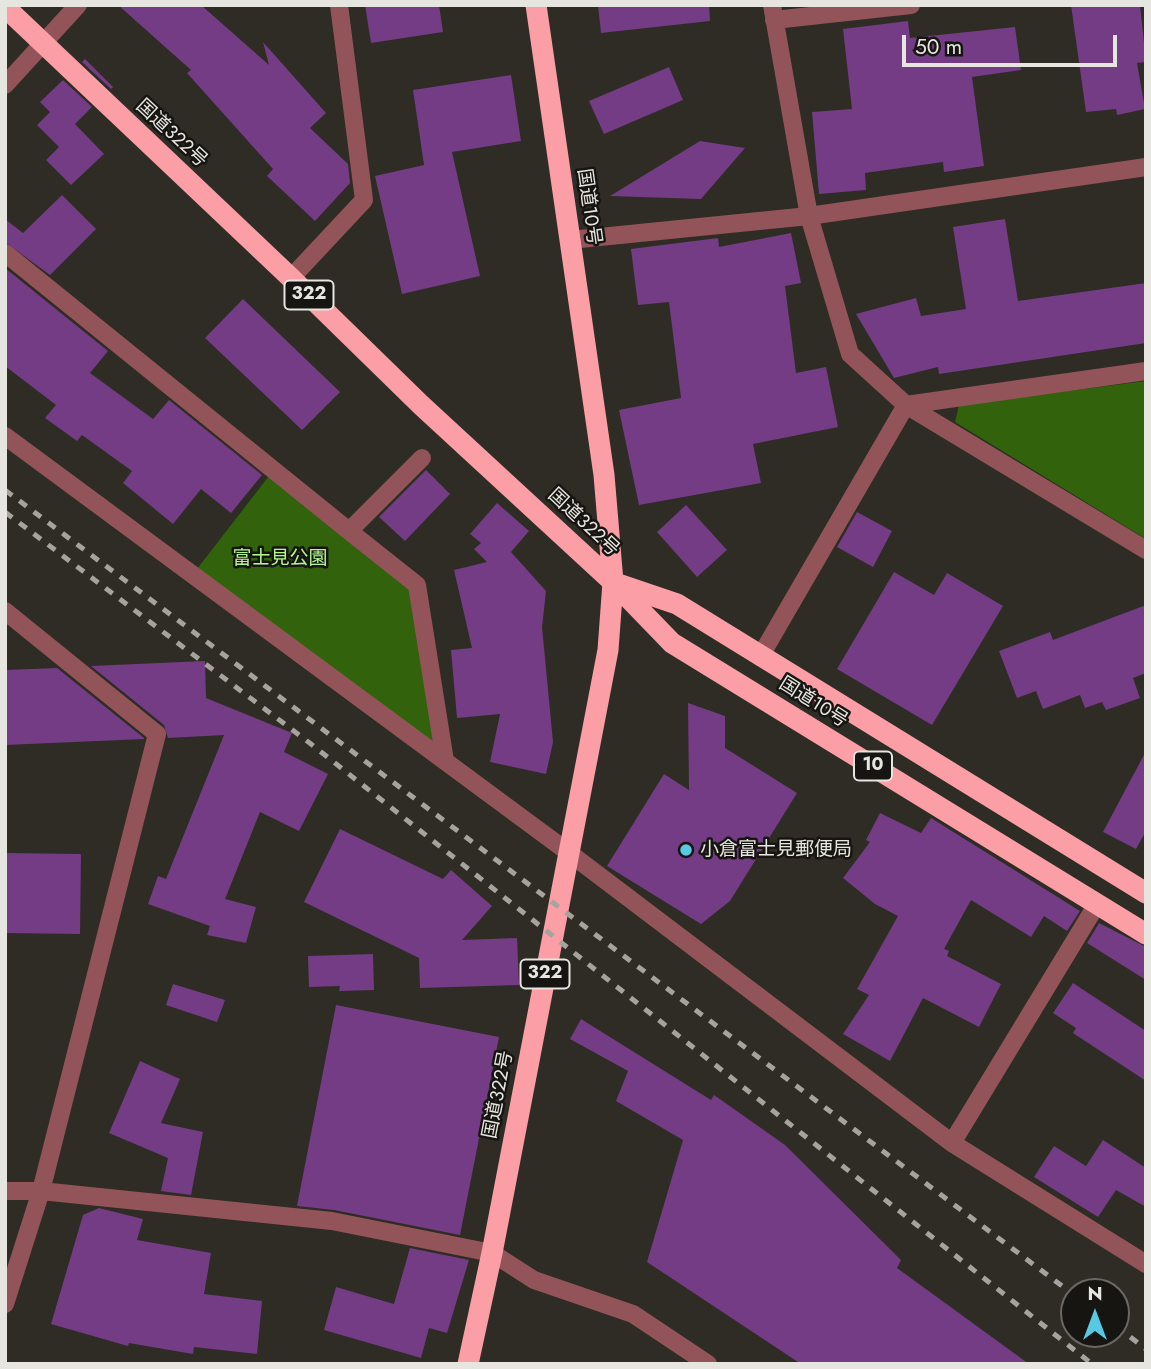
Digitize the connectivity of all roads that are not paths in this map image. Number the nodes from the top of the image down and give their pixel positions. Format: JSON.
{"nodes":[{"id":1,"x":78,"y":5,"type":"edge"},
{"id":2,"x":339,"y":5,"type":"edge"},
{"id":3,"x":536,"y":5,"type":"edge"},
{"id":4,"x":911,"y":5,"type":"edge"},
{"id":5,"x":5,"y":8,"type":"edge"},
{"id":6,"x":773,"y":13,"type":"edge"},
{"id":7,"x":42,"y":45,"type":"junction"},
{"id":8,"x":5,"y":85,"type":"edge"},
{"id":9,"x":1146,"y":167,"type":"edge"},
{"id":10,"x":809,"y":216,"type":"junction"},
{"id":11,"x":570,"y":240,"type":"junction"},
{"id":12,"x":5,"y":253,"type":"edge"},
{"id":13,"x":291,"y":278,"type":"junction"},
{"id":14,"x":1146,"y":371,"type":"edge"},
{"id":15,"x":906,"y":404,"type":"junction"},
{"id":16,"x":5,"y":436,"type":"edge"},
{"id":17,"x":422,"y":458,"type":"dead end"},
{"id":18,"x":349,"y":531,"type":"junction"},
{"id":19,"x":1146,"y":550,"type":"edge"},
{"id":20,"x":613,"y":582,"type":"junction"},
{"id":21,"x":5,"y":611,"type":"edge"},
{"id":22,"x":760,"y":657,"type":"junction"},
{"id":23,"x":444,"y":761,"type":"junction"},
{"id":24,"x":568,"y":852,"type":"junction"},
{"id":25,"x":1146,"y":893,"type":"edge"},
{"id":26,"x":1097,"y":904,"type":"junction"},
{"id":27,"x":1146,"y":934,"type":"edge"},
{"id":28,"x":952,"y":1143,"type":"junction"},
{"id":29,"x":5,"y":1191,"type":"edge"},
{"id":30,"x":41,"y":1191,"type":"junction"},
{"id":31,"x":492,"y":1253,"type":"junction"},
{"id":32,"x":1146,"y":1264,"type":"edge"},
{"id":33,"x":5,"y":1304,"type":"edge"},
{"id":34,"x":468,"y":1364,"type":"edge"},
{"id":35,"x":708,"y":1364,"type":"edge"}],
"edges":[{"from":1,"to":7,"type":"street"},
{"from":2,"to":13,"type":"street"},
{"from":3,"to":11,"type":"highway","name":"国道10号"},
{"from":4,"to":6,"type":"street"},
{"from":5,"to":7,"type":"highway","name":"国道322号","number":"322"},
{"from":6,"to":10,"type":"street"},
{"from":7,"to":8,"type":"street"},
{"from":7,"to":13,"type":"highway","name":"国道322号","number":"322"},
{"from":9,"to":10,"type":"street"},
{"from":10,"to":11,"type":"street"},
{"from":10,"to":15,"type":"street"},
{"from":11,"to":20,"type":"highway","name":"国道10号"},
{"from":12,"to":18,"type":"street"},
{"from":13,"to":20,"type":"highway","name":"国道322号","number":"322"},
{"from":14,"to":15,"type":"street"},
{"from":15,"to":19,"type":"street"},
{"from":15,"to":22,"type":"street"},
{"from":16,"to":23,"type":"street"},
{"from":17,"to":18,"type":"street"},
{"from":18,"to":23,"type":"street"},
{"from":20,"to":22,"type":"highway","name":"国道10号","number":"10"},
{"from":20,"to":24,"type":"highway","name":"国道322号","number":"322"},
{"from":20,"to":26,"type":"highway","name":"国道10号","number":"10"},
{"from":21,"to":30,"type":"street"},
{"from":22,"to":25,"type":"highway","name":"国道10号","number":"10"},
{"from":23,"to":24,"type":"street"},
{"from":24,"to":28,"type":"street"},
{"from":24,"to":31,"type":"highway","name":"国道322号","number":"322"},
{"from":26,"to":27,"type":"highway","name":"国道10号","number":"10"},
{"from":26,"to":28,"type":"street"},
{"from":28,"to":32,"type":"street"},
{"from":29,"to":30,"type":"street"},
{"from":30,"to":31,"type":"street"},
{"from":30,"to":33,"type":"street"},
{"from":31,"to":34,"type":"highway","name":"国道322号","number":"322"},
{"from":31,"to":35,"type":"street"}]}
